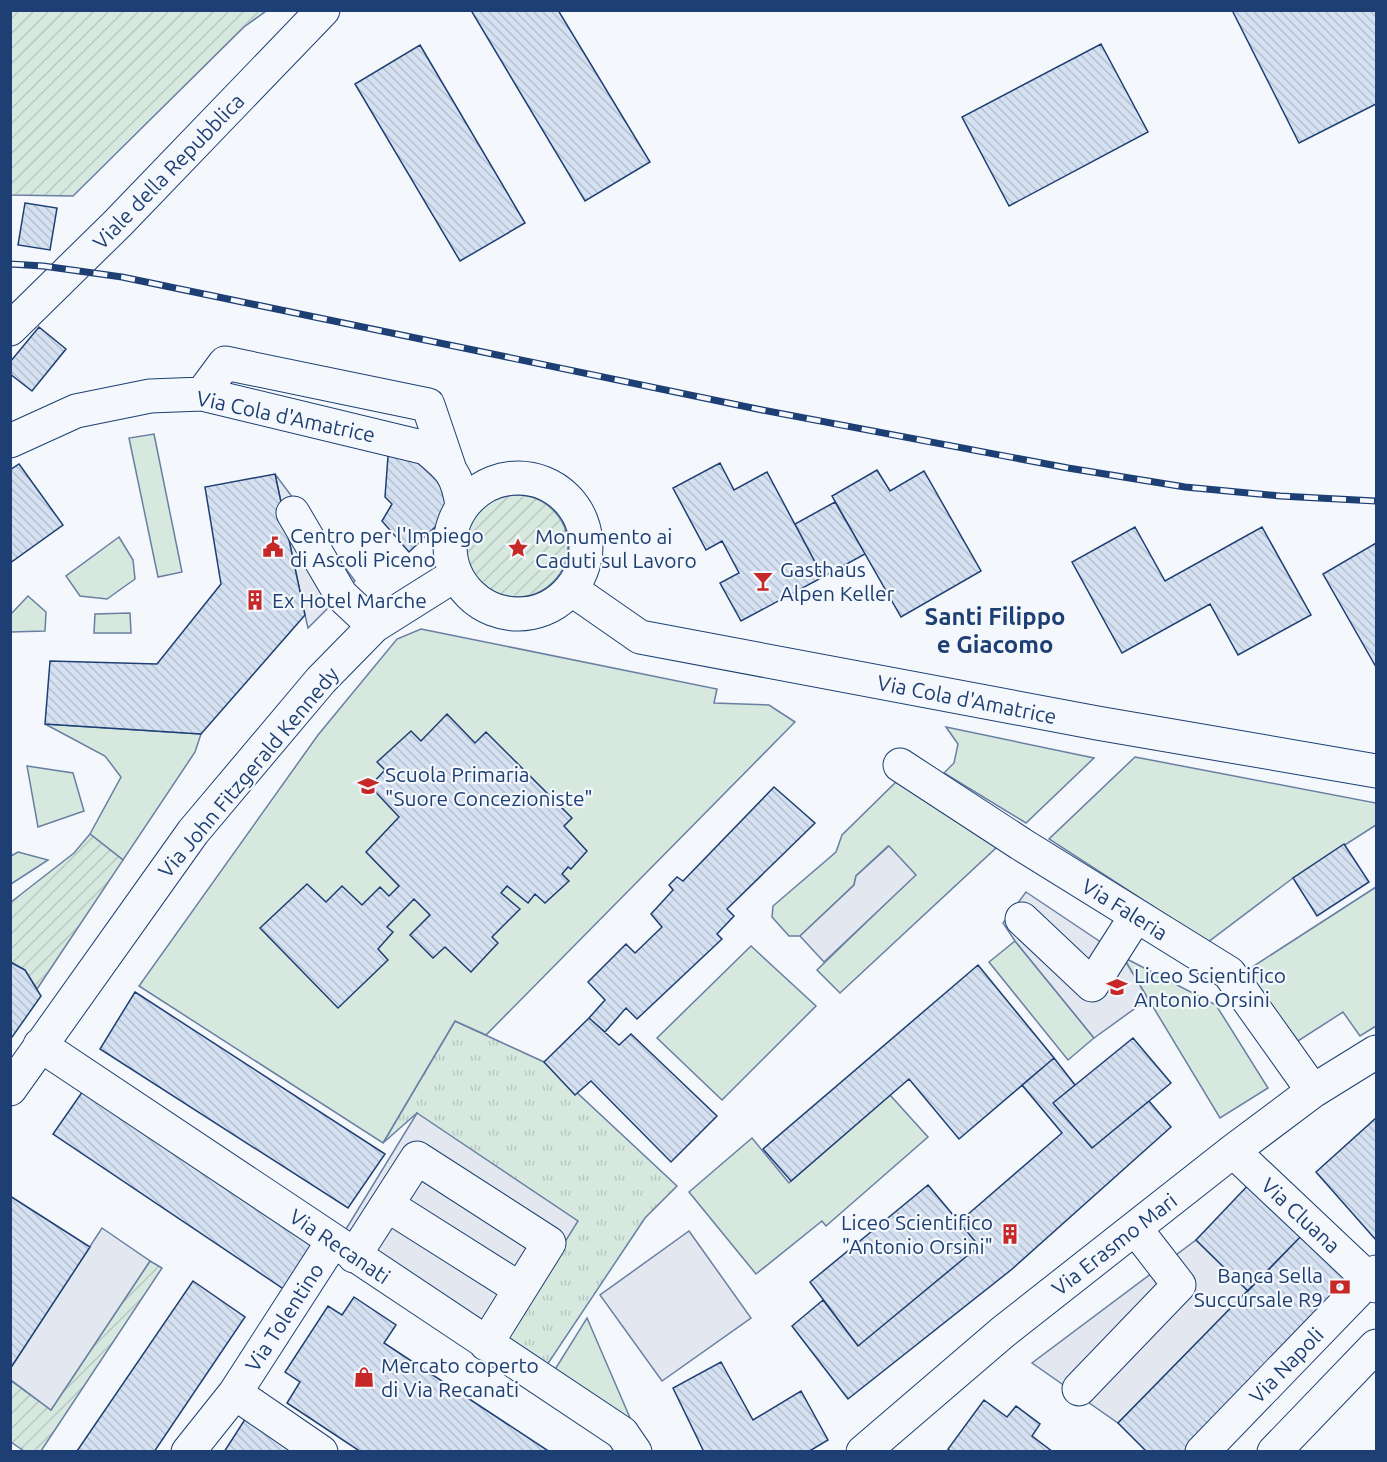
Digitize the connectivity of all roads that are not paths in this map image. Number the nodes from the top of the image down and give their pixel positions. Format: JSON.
{"nodes":[{"id":1,"x":323,"y":10,"type":"edge"},
{"id":2,"x":10,"y":329,"type":"edge"},
{"id":3,"x":10,"y":441,"type":"edge"},
{"id":4,"x":462,"y":505,"type":"junction"},
{"id":5,"x":294,"y":513,"type":"dead end"},
{"id":6,"x":455,"y":575,"type":"junction"},
{"id":7,"x":571,"y":589,"type":"junction"},
{"id":8,"x":374,"y":626,"type":"junction"},
{"id":9,"x":900,"y":765,"type":"dead end"},
{"id":10,"x":1377,"y":771,"type":"edge"},
{"id":11,"x":1136,"y":916,"type":"junction"},
{"id":12,"x":1022,"y":919,"type":"dead end"},
{"id":13,"x":40,"y":1045,"type":"junction"},
{"id":14,"x":1377,"y":1052,"type":"edge"},
{"id":15,"x":10,"y":1089,"type":"edge"},
{"id":16,"x":1313,"y":1091,"type":"junction"},
{"id":17,"x":1233,"y":1151,"type":"junction"},
{"id":18,"x":387,"y":1205,"type":"junction"},
{"id":19,"x":1135,"y":1228,"type":"junction"},
{"id":20,"x":344,"y":1249,"type":"junction"},
{"id":21,"x":1374,"y":1279,"type":"edge"},
{"id":22,"x":520,"y":1289,"type":"junction"},
{"id":23,"x":486,"y":1344,"type":"junction"},
{"id":24,"x":1377,"y":1346,"type":"edge"},
{"id":25,"x":1079,"y":1389,"type":"dead end"},
{"id":26,"x":235,"y":1393,"type":"junction"},
{"id":27,"x":622,"y":1445,"type":"edge"},
{"id":28,"x":188,"y":1452,"type":"edge"},
{"id":29,"x":321,"y":1452,"type":"edge"},
{"id":30,"x":863,"y":1452,"type":"edge"},
{"id":31,"x":1202,"y":1452,"type":"edge"},
{"id":32,"x":1274,"y":1452,"type":"edge"}],
"edges":[{"from":1,"to":2,"type":"street","name":"Viale della Repubblica"},
{"from":3,"to":4,"type":"street","name":"Via Cola d'Amatrice"},
{"from":4,"to":6,"type":"street"},
{"from":4,"to":7,"type":"street"},
{"from":5,"to":8,"type":"street"},
{"from":6,"to":7,"type":"street"},
{"from":6,"to":8,"type":"street","name":"Via John Fitzgerald Kennedy"},
{"from":7,"to":10,"type":"street","name":"Via Cola d'Amatrice"},
{"from":8,"to":13,"type":"street","name":"Via John Fitzgerald Kennedy"},
{"from":9,"to":11,"type":"street","name":"Via Faleria"},
{"from":11,"to":12,"type":"street"},
{"from":11,"to":16,"type":"street","name":"Via Faleria"},
{"from":13,"to":15,"type":"street","name":"Via John Fitzgerald Kennedy"},
{"from":13,"to":20,"type":"street","name":"Via Recanati"},
{"from":14,"to":16,"type":"street","name":"Via Erasmo Mari"},
{"from":16,"to":17,"type":"street","name":"Via Erasmo Mari"},
{"from":17,"to":19,"type":"street","name":"Via Erasmo Mari"},
{"from":17,"to":21,"type":"street","name":"Via Cluana"},
{"from":18,"to":20,"type":"street","name":"Via Tolentino"},
{"from":18,"to":22,"type":"street"},
{"from":18,"to":22,"type":"street","name":"Via Tolentino"},
{"from":19,"to":25,"type":"street"},
{"from":19,"to":30,"type":"street","name":"Via Erasmo Mari"},
{"from":20,"to":23,"type":"street","name":"Via Recanati"},
{"from":20,"to":26,"type":"street","name":"Via Tolentino"},
{"from":21,"to":31,"type":"street","name":"Via Napoli"},
{"from":22,"to":23,"type":"street"},
{"from":23,"to":27,"type":"street","name":"Via Recanati"},
{"from":24,"to":32,"type":"street"},
{"from":26,"to":28,"type":"street","name":"Via Tolentino"},
{"from":26,"to":29,"type":"street"}]}
